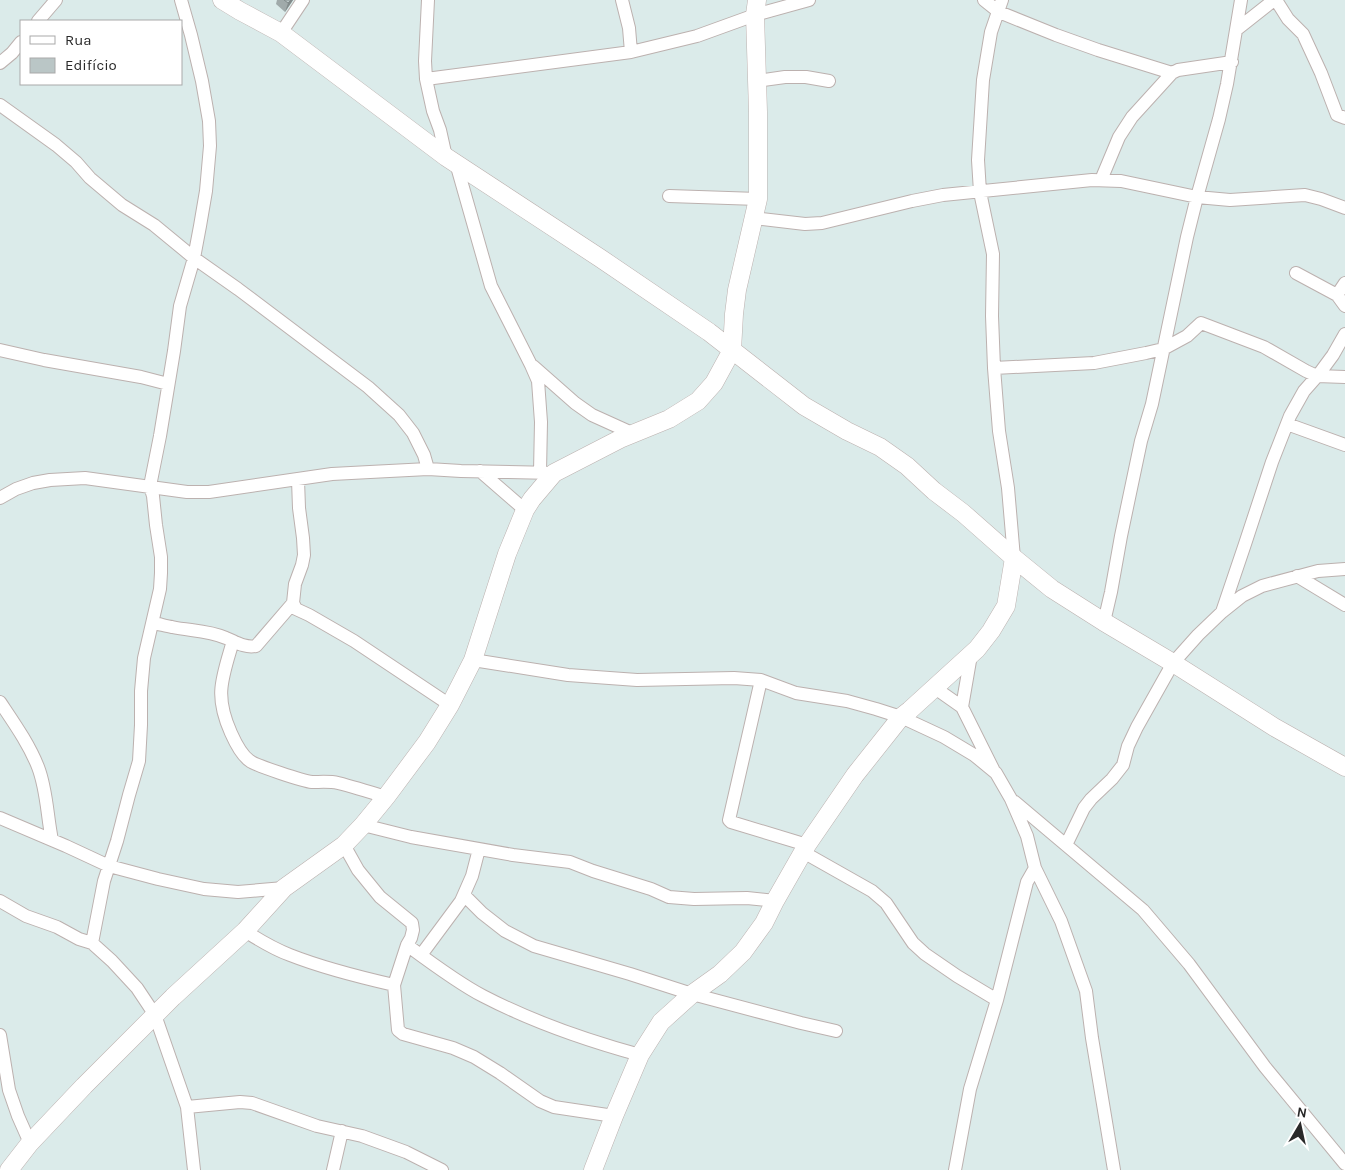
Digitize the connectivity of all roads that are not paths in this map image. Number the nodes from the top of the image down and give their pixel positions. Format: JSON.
{"nodes":[{"id":1,"x":56,"y":0,"type":"edge"},
{"id":2,"x":181,"y":0,"type":"edge"},
{"id":3,"x":222,"y":0,"type":"edge"},
{"id":4,"x":303,"y":0,"type":"edge"},
{"id":5,"x":428,"y":0,"type":"edge"},
{"id":6,"x":622,"y":0,"type":"edge"},
{"id":7,"x":809,"y":0,"type":"edge"},
{"id":8,"x":984,"y":0,"type":"edge"},
{"id":9,"x":1241,"y":0,"type":"edge"},
{"id":10,"x":1275,"y":0,"type":"edge"},
{"id":11,"x":1001,"y":6,"type":"edge"},
{"id":12,"x":756,"y":7,"type":"edge"},
{"id":13,"x":39,"y":20,"type":"edge"},
{"id":14,"x":1236,"y":30,"type":"junction"},
{"id":15,"x":281,"y":33,"type":"junction"},
{"id":16,"x":20,"y":43,"type":"edge"},
{"id":17,"x":631,"y":52,"type":"junction"},
{"id":18,"x":1232,"y":62,"type":"junction"},
{"id":19,"x":0,"y":63,"type":"edge"},
{"id":20,"x":1172,"y":72,"type":"junction"},
{"id":21,"x":426,"y":79,"type":"junction"},
{"id":22,"x":829,"y":80,"type":"dead end"},
{"id":23,"x":757,"y":81,"type":"junction"},
{"id":24,"x":0,"y":106,"type":"edge"},
{"id":25,"x":1345,"y":118,"type":"edge"},
{"id":26,"x":451,"y":160,"type":"junction"},
{"id":27,"x":1100,"y":180,"type":"junction"},
{"id":28,"x":980,"y":192,"type":"junction"},
{"id":29,"x":669,"y":196,"type":"dead end"},
{"id":30,"x":1197,"y":197,"type":"junction"},
{"id":31,"x":758,"y":199,"type":"junction"},
{"id":32,"x":1345,"y":208,"type":"edge"},
{"id":33,"x":753,"y":218,"type":"junction"},
{"id":34,"x":194,"y":258,"type":"junction"},
{"id":35,"x":1296,"y":273,"type":"dead end"},
{"id":36,"x":1345,"y":283,"type":"edge"},
{"id":37,"x":1337,"y":295,"type":"junction"},
{"id":38,"x":1345,"y":306,"type":"edge"},
{"id":39,"x":1345,"y":334,"type":"edge"},
{"id":40,"x":1163,"y":349,"type":"junction"},
{"id":41,"x":0,"y":350,"type":"edge"},
{"id":42,"x":732,"y":350,"type":"junction"},
{"id":43,"x":531,"y":365,"type":"junction"},
{"id":44,"x":994,"y":368,"type":"junction"},
{"id":45,"x":1317,"y":376,"type":"junction"},
{"id":46,"x":1345,"y":377,"type":"edge"},
{"id":47,"x":168,"y":384,"type":"junction"},
{"id":48,"x":1287,"y":424,"type":"junction"},
{"id":49,"x":634,"y":434,"type":"junction"},
{"id":50,"x":1345,"y":445,"type":"edge"},
{"id":51,"x":428,"y":469,"type":"junction"},
{"id":52,"x":480,"y":472,"type":"junction"},
{"id":53,"x":547,"y":472,"type":"junction"},
{"id":54,"x":298,"y":480,"type":"junction"},
{"id":55,"x":150,"y":486,"type":"junction"},
{"id":56,"x":0,"y":498,"type":"edge"},
{"id":57,"x":525,"y":510,"type":"junction"},
{"id":58,"x":1014,"y":558,"type":"junction"},
{"id":59,"x":1345,"y":569,"type":"edge"},
{"id":60,"x":1297,"y":576,"type":"junction"},
{"id":61,"x":293,"y":603,"type":"junction"},
{"id":62,"x":1345,"y":605,"type":"edge"},
{"id":63,"x":1222,"y":612,"type":"junction"},
{"id":64,"x":1104,"y":622,"type":"junction"},
{"id":65,"x":153,"y":623,"type":"junction"},
{"id":66,"x":233,"y":641,"type":"junction"},
{"id":67,"x":972,"y":655,"type":"junction"},
{"id":68,"x":473,"y":660,"type":"junction"},
{"id":69,"x":1173,"y":663,"type":"junction"},
{"id":70,"x":761,"y":680,"type":"junction"},
{"id":71,"x":935,"y":688,"type":"junction"},
{"id":72,"x":0,"y":702,"type":"edge"},
{"id":73,"x":450,"y":705,"type":"junction"},
{"id":74,"x":962,"y":707,"type":"junction"},
{"id":75,"x":901,"y":717,"type":"junction"},
{"id":76,"x":1345,"y":767,"type":"edge"},
{"id":77,"x":996,"y":773,"type":"junction"},
{"id":78,"x":386,"y":797,"type":"junction"},
{"id":79,"x":1011,"y":799,"type":"junction"},
{"id":80,"x":0,"y":818,"type":"edge"},
{"id":81,"x":363,"y":825,"type":"junction"},
{"id":82,"x":52,"y":840,"type":"junction"},
{"id":83,"x":344,"y":845,"type":"junction"},
{"id":84,"x":1066,"y":845,"type":"junction"},
{"id":85,"x":479,"y":849,"type":"junction"},
{"id":86,"x":805,"y":849,"type":"junction"},
{"id":87,"x":109,"y":866,"type":"junction"},
{"id":88,"x":1036,"y":868,"type":"junction"},
{"id":89,"x":284,"y":888,"type":"junction"},
{"id":90,"x":464,"y":895,"type":"junction"},
{"id":91,"x":0,"y":901,"type":"edge"},
{"id":92,"x":775,"y":901,"type":"junction"},
{"id":93,"x":244,"y":932,"type":"junction"},
{"id":94,"x":92,"y":943,"type":"junction"},
{"id":95,"x":407,"y":944,"type":"junction"},
{"id":96,"x":421,"y":955,"type":"junction"},
{"id":97,"x":394,"y":985,"type":"junction"},
{"id":98,"x":692,"y":994,"type":"junction"},
{"id":99,"x":997,"y":1000,"type":"junction"},
{"id":100,"x":155,"y":1014,"type":"junction"},
{"id":101,"x":836,"y":1030,"type":"dead end"},
{"id":102,"x":0,"y":1035,"type":"edge"},
{"id":103,"x":640,"y":1055,"type":"junction"},
{"id":104,"x":186,"y":1107,"type":"junction"},
{"id":105,"x":614,"y":1116,"type":"junction"},
{"id":106,"x":342,"y":1131,"type":"junction"},
{"id":107,"x":30,"y":1143,"type":"junction"},
{"id":108,"x":1345,"y":1164,"type":"edge"},
{"id":109,"x":9,"y":1170,"type":"edge"},
{"id":110,"x":194,"y":1170,"type":"edge"},
{"id":111,"x":333,"y":1170,"type":"edge"},
{"id":112,"x":442,"y":1170,"type":"edge"},
{"id":113,"x":593,"y":1170,"type":"edge"},
{"id":114,"x":955,"y":1170,"type":"edge"},
{"id":115,"x":1114,"y":1170,"type":"edge"}],
"edges":[{"from":1,"to":13,"type":"street"},
{"from":2,"to":34,"type":"street"},
{"from":3,"to":15,"type":"street"},
{"from":4,"to":15,"type":"street"},
{"from":5,"to":21,"type":"street"},
{"from":6,"to":17,"type":"street"},
{"from":7,"to":12,"type":"street"},
{"from":8,"to":11,"type":"street"},
{"from":9,"to":14,"type":"street"},
{"from":10,"to":14,"type":"street"},
{"from":10,"to":25,"type":"street"},
{"from":11,"to":20,"type":"street"},
{"from":11,"to":28,"type":"street"},
{"from":12,"to":17,"type":"street"},
{"from":12,"to":23,"type":"street"},
{"from":14,"to":18,"type":"street"},
{"from":15,"to":26,"type":"street"},
{"from":16,"to":19,"type":"street"},
{"from":17,"to":21,"type":"street"},
{"from":18,"to":20,"type":"street"},
{"from":18,"to":30,"type":"street"},
{"from":20,"to":27,"type":"street"},
{"from":21,"to":26,"type":"street"},
{"from":22,"to":23,"type":"street"},
{"from":23,"to":31,"type":"street"},
{"from":24,"to":34,"type":"street"},
{"from":26,"to":42,"type":"street"},
{"from":26,"to":43,"type":"street"},
{"from":27,"to":28,"type":"street"},
{"from":27,"to":30,"type":"street"},
{"from":28,"to":33,"type":"street"},
{"from":28,"to":44,"type":"street"},
{"from":29,"to":31,"type":"street"},
{"from":30,"to":32,"type":"street"},
{"from":30,"to":40,"type":"street"},
{"from":31,"to":33,"type":"street"},
{"from":33,"to":42,"type":"street"},
{"from":34,"to":47,"type":"street"},
{"from":34,"to":51,"type":"street"},
{"from":35,"to":37,"type":"street"},
{"from":36,"to":37,"type":"street"},
{"from":37,"to":38,"type":"street"},
{"from":39,"to":45,"type":"street"},
{"from":40,"to":44,"type":"street"},
{"from":40,"to":45,"type":"street"},
{"from":40,"to":64,"type":"street"},
{"from":41,"to":47,"type":"street"},
{"from":42,"to":49,"type":"street"},
{"from":42,"to":58,"type":"street"},
{"from":43,"to":49,"type":"street"},
{"from":43,"to":53,"type":"street"},
{"from":44,"to":58,"type":"street"},
{"from":45,"to":46,"type":"street"},
{"from":45,"to":48,"type":"street"},
{"from":47,"to":55,"type":"street"},
{"from":48,"to":50,"type":"street"},
{"from":48,"to":63,"type":"street"},
{"from":49,"to":53,"type":"street"},
{"from":51,"to":52,"type":"street"},
{"from":51,"to":54,"type":"street"},
{"from":52,"to":53,"type":"street"},
{"from":52,"to":57,"type":"street"},
{"from":53,"to":57,"type":"street"},
{"from":54,"to":55,"type":"street"},
{"from":54,"to":61,"type":"street"},
{"from":55,"to":56,"type":"street"},
{"from":55,"to":65,"type":"street"},
{"from":57,"to":68,"type":"street"},
{"from":58,"to":64,"type":"street"},
{"from":58,"to":67,"type":"street"},
{"from":59,"to":60,"type":"street"},
{"from":60,"to":62,"type":"street"},
{"from":60,"to":63,"type":"street"},
{"from":61,"to":66,"type":"street"},
{"from":61,"to":73,"type":"street"},
{"from":63,"to":69,"type":"street"},
{"from":64,"to":69,"type":"street"},
{"from":65,"to":66,"type":"street"},
{"from":65,"to":87,"type":"street"},
{"from":66,"to":78,"type":"street"},
{"from":67,"to":71,"type":"street"},
{"from":67,"to":74,"type":"street"},
{"from":68,"to":70,"type":"street"},
{"from":68,"to":73,"type":"street"},
{"from":69,"to":76,"type":"street"},
{"from":69,"to":84,"type":"street"},
{"from":70,"to":75,"type":"street"},
{"from":70,"to":86,"type":"street"},
{"from":71,"to":74,"type":"street"},
{"from":71,"to":75,"type":"street"},
{"from":72,"to":82,"type":"street"},
{"from":73,"to":78,"type":"street"},
{"from":74,"to":77,"type":"street"},
{"from":75,"to":77,"type":"street"},
{"from":75,"to":86,"type":"street"},
{"from":77,"to":79,"type":"street"},
{"from":78,"to":81,"type":"street"},
{"from":79,"to":84,"type":"street"},
{"from":79,"to":88,"type":"street"},
{"from":80,"to":82,"type":"street"},
{"from":81,"to":83,"type":"street"},
{"from":81,"to":85,"type":"street"},
{"from":82,"to":87,"type":"street"},
{"from":83,"to":89,"type":"street"},
{"from":83,"to":95,"type":"street"},
{"from":84,"to":108,"type":"street"},
{"from":85,"to":90,"type":"street"},
{"from":85,"to":92,"type":"street"},
{"from":86,"to":92,"type":"street"},
{"from":86,"to":99,"type":"street"},
{"from":87,"to":89,"type":"street"},
{"from":87,"to":94,"type":"street"},
{"from":88,"to":99,"type":"street"},
{"from":88,"to":115,"type":"street"},
{"from":89,"to":93,"type":"street"},
{"from":90,"to":96,"type":"street"},
{"from":90,"to":98,"type":"street"},
{"from":91,"to":94,"type":"street"},
{"from":92,"to":98,"type":"street"},
{"from":93,"to":97,"type":"street"},
{"from":93,"to":100,"type":"street"},
{"from":94,"to":100,"type":"street"},
{"from":95,"to":96,"type":"street"},
{"from":95,"to":97,"type":"street"},
{"from":96,"to":103,"type":"street"},
{"from":97,"to":105,"type":"street"},
{"from":98,"to":101,"type":"street"},
{"from":98,"to":103,"type":"street"},
{"from":99,"to":114,"type":"street"},
{"from":100,"to":104,"type":"street"},
{"from":100,"to":107,"type":"street"},
{"from":102,"to":107,"type":"street"},
{"from":103,"to":105,"type":"street"},
{"from":104,"to":106,"type":"street"},
{"from":104,"to":110,"type":"street"},
{"from":105,"to":113,"type":"street"},
{"from":106,"to":111,"type":"street"},
{"from":106,"to":112,"type":"street"},
{"from":107,"to":109,"type":"street"}]}
